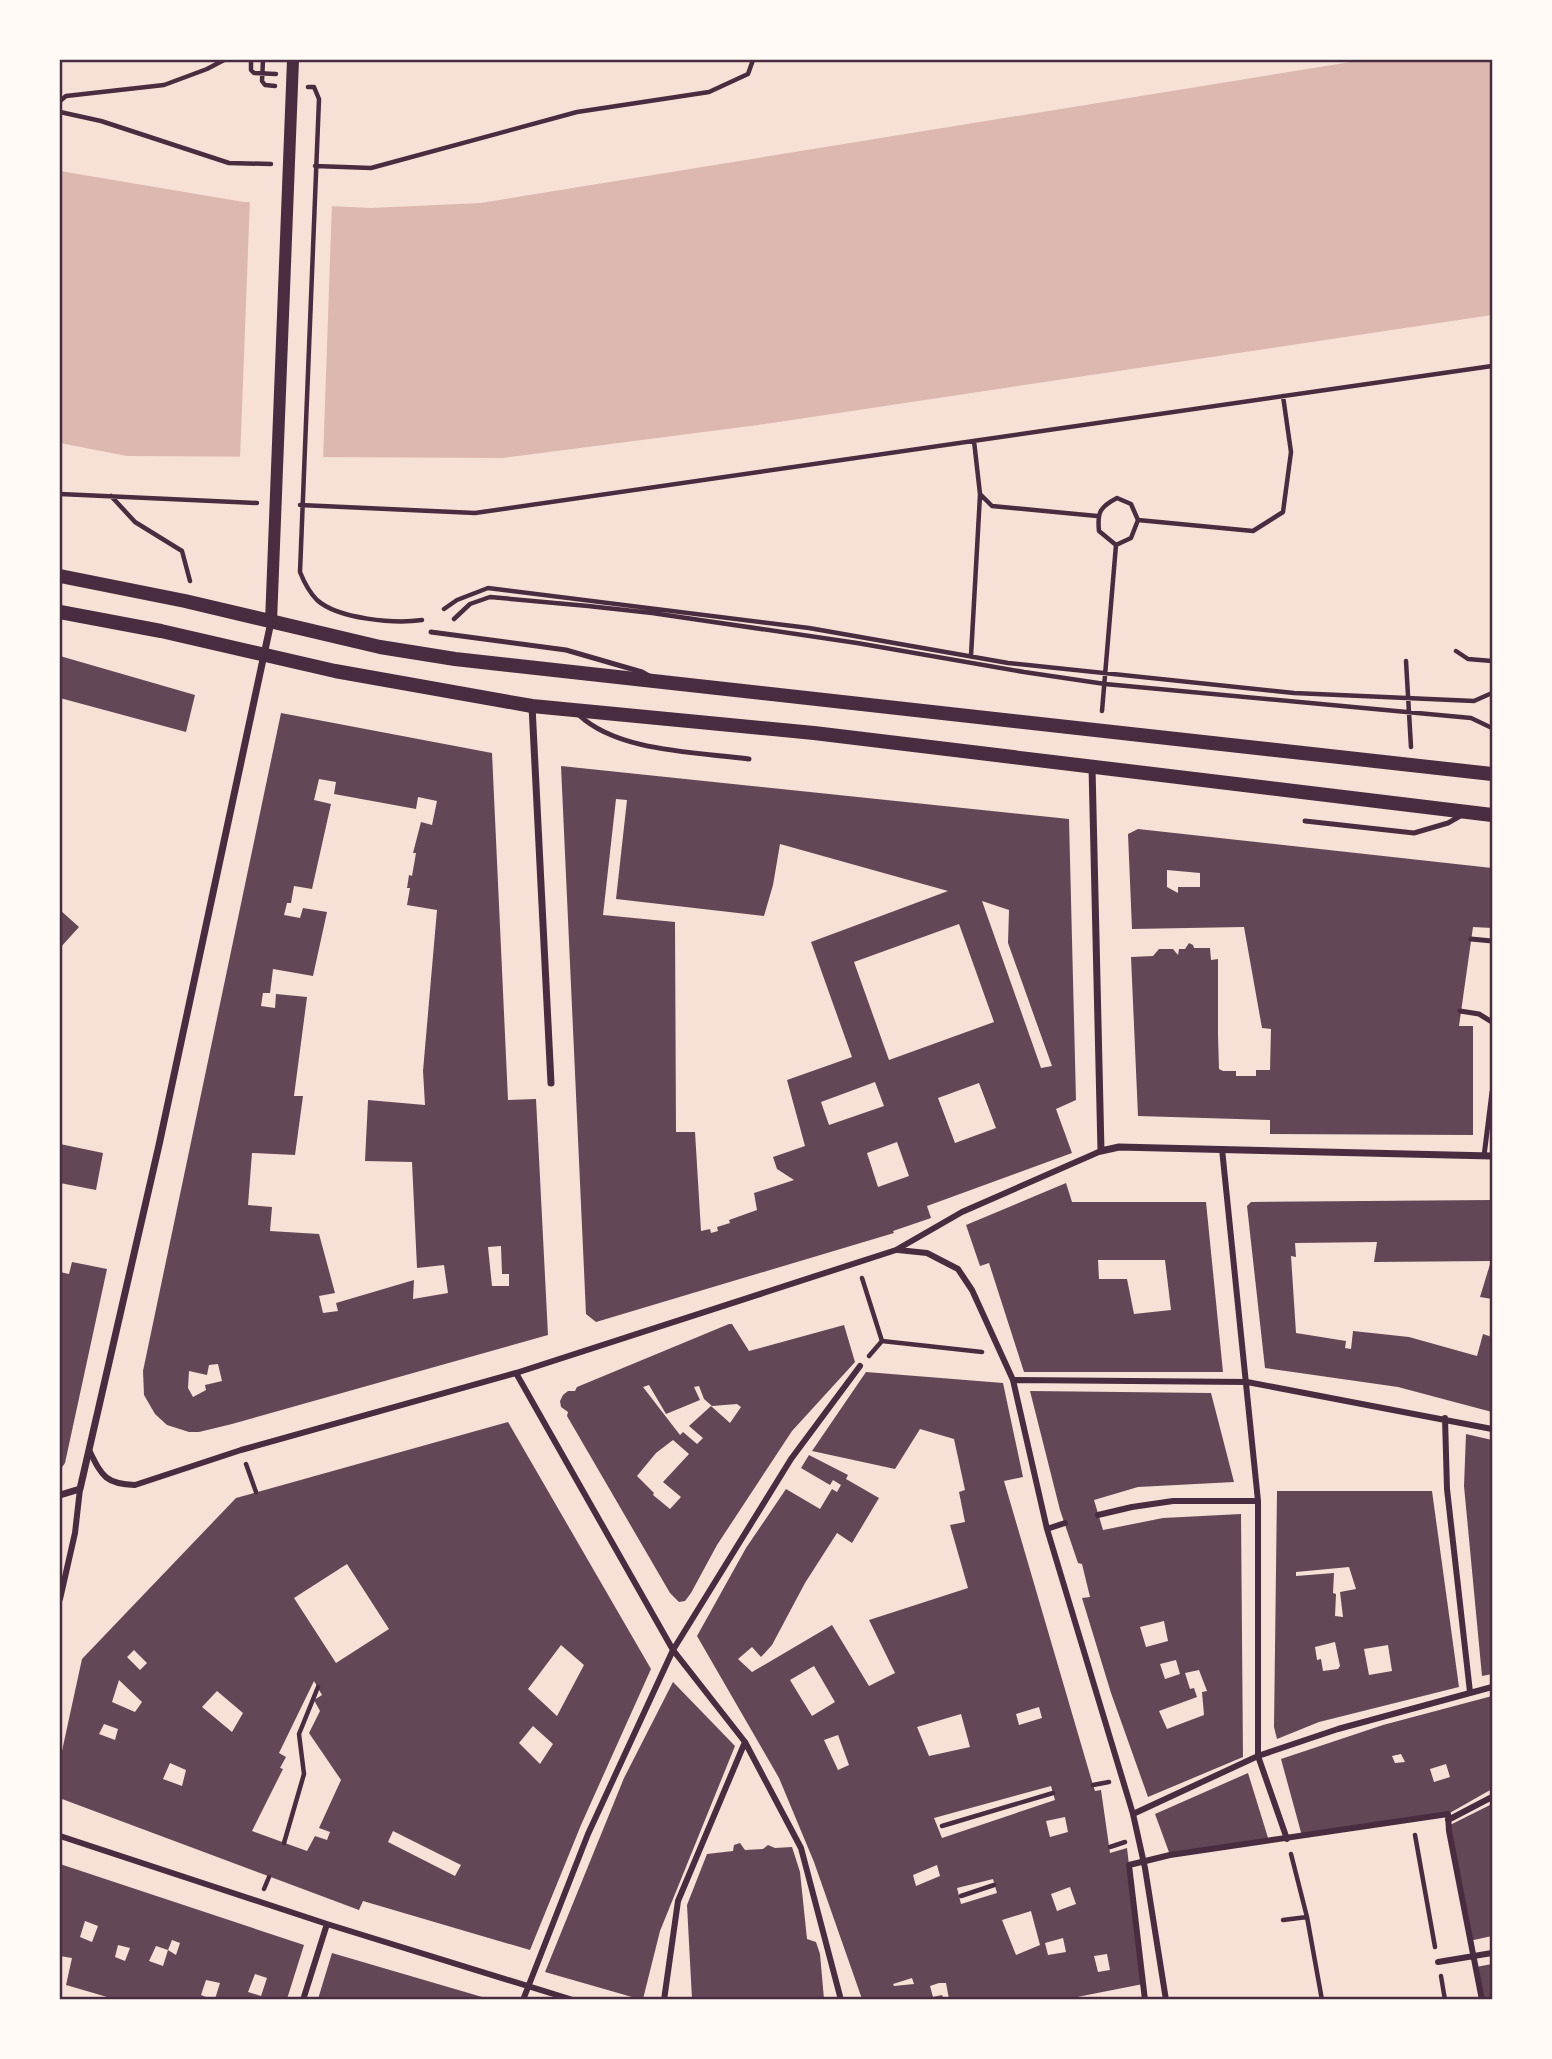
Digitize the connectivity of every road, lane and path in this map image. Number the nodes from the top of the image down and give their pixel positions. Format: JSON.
{"nodes":[{"id":1,"x":224,"y":60,"type":"edge"},
{"id":2,"x":251,"y":60,"type":"edge"},
{"id":3,"x":262,"y":60,"type":"edge"},
{"id":4,"x":293,"y":60,"type":"edge"},
{"id":5,"x":753,"y":60,"type":"edge"},
{"id":6,"x":262,"y":74,"type":"junction"},
{"id":7,"x":292,"y":75,"type":"junction"},
{"id":8,"x":265,"y":86,"type":"dead end"},
{"id":9,"x":314,"y":87,"type":"dead end"},
{"id":10,"x":60,"y":101,"type":"edge"},
{"id":11,"x":60,"y":112,"type":"edge"},
{"id":12,"x":281,"y":164,"type":"dead end"},
{"id":13,"x":306,"y":165,"type":"dead end"},
{"id":14,"x":1493,"y":366,"type":"edge"},
{"id":15,"x":1283,"y":396,"type":"junction"},
{"id":16,"x":974,"y":441,"type":"junction"},
{"id":17,"x":60,"y":494,"type":"edge"},
{"id":18,"x":980,"y":494,"type":"junction"},
{"id":19,"x":111,"y":496,"type":"junction"},
{"id":20,"x":260,"y":503,"type":"dead end"},
{"id":21,"x":286,"y":504,"type":"dead end"},
{"id":22,"x":1097,"y":516,"type":"junction"},
{"id":23,"x":1138,"y":520,"type":"junction"},
{"id":24,"x":1116,"y":545,"type":"junction"},
{"id":25,"x":60,"y":576,"type":"edge"},
{"id":26,"x":190,"y":581,"type":"dead end"},
{"id":27,"x":444,"y":609,"type":"dead end"},
{"id":28,"x":60,"y":612,"type":"edge"},
{"id":29,"x":434,"y":619,"type":"dead end"},
{"id":30,"x":443,"y":620,"type":"dead end"},
{"id":31,"x":271,"y":622,"type":"junction"},
{"id":32,"x":431,"y":632,"type":"dead end"},
{"id":33,"x":1456,"y":651,"type":"dead end"},
{"id":34,"x":265,"y":655,"type":"junction"},
{"id":35,"x":971,"y":656,"type":"junction"},
{"id":36,"x":1493,"y":661,"type":"edge"},
{"id":37,"x":1406,"y":662,"type":"dead end"},
{"id":38,"x":1106,"y":674,"type":"junction"},
{"id":39,"x":661,"y":683,"type":"junction"},
{"id":40,"x":1105,"y":684,"type":"junction"},
{"id":41,"x":1493,"y":693,"type":"edge"},
{"id":42,"x":1410,"y":698,"type":"junction"},
{"id":43,"x":532,"y":706,"type":"junction"},
{"id":44,"x":574,"y":710,"type":"junction"},
{"id":45,"x":1102,"y":712,"type":"dead end"},
{"id":46,"x":1411,"y":713,"type":"junction"},
{"id":47,"x":1493,"y":728,"type":"edge"},
{"id":48,"x":1411,"y":748,"type":"dead end"},
{"id":49,"x":749,"y":759,"type":"dead end"},
{"id":50,"x":1092,"y":768,"type":"junction"},
{"id":51,"x":1493,"y":774,"type":"edge"},
{"id":52,"x":1468,"y":812,"type":"junction"},
{"id":53,"x":1493,"y":814,"type":"edge"},
{"id":54,"x":1305,"y":821,"type":"dead end"},
{"id":55,"x":1471,"y":939,"type":"dead end"},
{"id":56,"x":1493,"y":941,"type":"edge"},
{"id":57,"x":1460,"y":1011,"type":"dead end"},
{"id":58,"x":1493,"y":1022,"type":"edge"},
{"id":59,"x":551,"y":1083,"type":"dead end"},
{"id":60,"x":1493,"y":1092,"type":"edge"},
{"id":61,"x":1222,"y":1149,"type":"junction"},
{"id":62,"x":1101,"y":1151,"type":"junction"},
{"id":63,"x":1488,"y":1156,"type":"edge"},
{"id":64,"x":896,"y":1250,"type":"junction"},
{"id":65,"x":858,"y":1263,"type":"junction"},
{"id":66,"x":1001,"y":1354,"type":"junction"},
{"id":67,"x":860,"y":1366,"type":"dead end"},
{"id":68,"x":516,"y":1373,"type":"junction"},
{"id":69,"x":1013,"y":1380,"type":"junction"},
{"id":70,"x":1247,"y":1382,"type":"junction"},
{"id":71,"x":1445,"y":1418,"type":"junction"},
{"id":72,"x":1493,"y":1429,"type":"edge"},
{"id":73,"x":89,"y":1450,"type":"junction"},
{"id":74,"x":241,"y":1450,"type":"junction"},
{"id":75,"x":80,"y":1489,"type":"junction"},
{"id":76,"x":256,"y":1492,"type":"dead end"},
{"id":77,"x":60,"y":1494,"type":"edge"},
{"id":78,"x":1258,"y":1501,"type":"junction"},
{"id":79,"x":1098,"y":1515,"type":"dead end"},
{"id":80,"x":1065,"y":1524,"type":"dead end"},
{"id":81,"x":1047,"y":1529,"type":"junction"},
{"id":82,"x":60,"y":1599,"type":"edge"},
{"id":83,"x":673,"y":1650,"type":"junction"},
{"id":84,"x":318,"y":1687,"type":"dead end"},
{"id":85,"x":1493,"y":1687,"type":"edge"},
{"id":86,"x":1470,"y":1692,"type":"junction"},
{"id":87,"x":745,"y":1742,"type":"junction"},
{"id":88,"x":1258,"y":1756,"type":"junction"},
{"id":89,"x":1053,"y":1793,"type":"dead end"},
{"id":90,"x":1493,"y":1797,"type":"edge"},
{"id":91,"x":1133,"y":1814,"type":"junction"},
{"id":92,"x":1448,"y":1820,"type":"junction"},
{"id":93,"x":942,"y":1826,"type":"dead end"},
{"id":94,"x":1414,"y":1827,"type":"dead end"},
{"id":95,"x":60,"y":1836,"type":"edge"},
{"id":96,"x":1287,"y":1839,"type":"junction"},
{"id":97,"x":284,"y":1843,"type":"dead end"},
{"id":98,"x":1144,"y":1862,"type":"junction"},
{"id":99,"x":995,"y":1885,"type":"dead end"},
{"id":100,"x":961,"y":1896,"type":"dead end"},
{"id":101,"x":1307,"y":1917,"type":"junction"},
{"id":102,"x":1283,"y":1920,"type":"dead end"},
{"id":103,"x":327,"y":1924,"type":"junction"},
{"id":104,"x":1493,"y":1953,"type":"edge"},
{"id":105,"x":1473,"y":1956,"type":"junction"},
{"id":106,"x":1438,"y":1962,"type":"junction"},
{"id":107,"x":527,"y":1986,"type":"junction"},
{"id":108,"x":303,"y":2000,"type":"edge"},
{"id":109,"x":523,"y":2000,"type":"edge"},
{"id":110,"x":573,"y":2000,"type":"edge"},
{"id":111,"x":664,"y":2000,"type":"edge"},
{"id":112,"x":841,"y":2000,"type":"edge"},
{"id":113,"x":1145,"y":2000,"type":"edge"},
{"id":114,"x":1166,"y":2000,"type":"edge"},
{"id":115,"x":1322,"y":2000,"type":"edge"},
{"id":116,"x":1445,"y":2000,"type":"edge"},
{"id":117,"x":1482,"y":2000,"type":"edge"}],
"edges":[{"from":1,"to":10,"type":"path"},
{"from":2,"to":6,"type":"path"},
{"from":3,"to":6,"type":"path"},
{"from":4,"to":7,"type":"street"},
{"from":5,"to":13,"type":"path"},
{"from":6,"to":7,"type":"path"},
{"from":6,"to":8,"type":"path"},
{"from":7,"to":31,"type":"street"},
{"from":9,"to":29,"type":"path"},
{"from":11,"to":12,"type":"path"},
{"from":14,"to":15,"type":"path"},
{"from":15,"to":16,"type":"path"},
{"from":15,"to":23,"type":"path"},
{"from":16,"to":18,"type":"path"},
{"from":16,"to":21,"type":"path"},
{"from":17,"to":19,"type":"path"},
{"from":18,"to":22,"type":"path"},
{"from":18,"to":35,"type":"path"},
{"from":19,"to":20,"type":"path"},
{"from":19,"to":26,"type":"path"},
{"from":22,"to":23,"type":"path"},
{"from":22,"to":24,"type":"path"},
{"from":23,"to":24,"type":"path"},
{"from":24,"to":38,"type":"path"},
{"from":25,"to":31,"type":"main road"},
{"from":27,"to":35,"type":"path"},
{"from":28,"to":34,"type":"main road"},
{"from":30,"to":40,"type":"path"},
{"from":31,"to":34,"type":"street"},
{"from":31,"to":39,"type":"main road"},
{"from":32,"to":39,"type":"lane"},
{"from":33,"to":36,"type":"path"},
{"from":34,"to":43,"type":"main road"},
{"from":34,"to":73,"type":"street"},
{"from":35,"to":38,"type":"path"},
{"from":37,"to":42,"type":"path"},
{"from":38,"to":40,"type":"path"},
{"from":38,"to":42,"type":"path"},
{"from":39,"to":51,"type":"main road"},
{"from":40,"to":45,"type":"path"},
{"from":40,"to":46,"type":"path"},
{"from":41,"to":42,"type":"path"},
{"from":42,"to":46,"type":"path"},
{"from":43,"to":44,"type":"main road"},
{"from":43,"to":59,"type":"street"},
{"from":44,"to":49,"type":"lane"},
{"from":44,"to":50,"type":"main road"},
{"from":46,"to":47,"type":"path"},
{"from":46,"to":48,"type":"path"},
{"from":50,"to":52,"type":"main road"},
{"from":50,"to":62,"type":"street"},
{"from":52,"to":53,"type":"main road"},
{"from":52,"to":54,"type":"lane"},
{"from":55,"to":56,"type":"lane"},
{"from":57,"to":58,"type":"lane"},
{"from":60,"to":63,"type":"lane"},
{"from":61,"to":62,"type":"street"},
{"from":61,"to":63,"type":"street"},
{"from":61,"to":70,"type":"street"},
{"from":62,"to":64,"type":"street"},
{"from":64,"to":65,"type":"street"},
{"from":64,"to":66,"type":"street"},
{"from":65,"to":66,"type":"path"},
{"from":65,"to":68,"type":"street"},
{"from":66,"to":69,"type":"street"},
{"from":67,"to":83,"type":"street"},
{"from":68,"to":74,"type":"street"},
{"from":68,"to":83,"type":"street"},
{"from":69,"to":70,"type":"street"},
{"from":69,"to":81,"type":"street"},
{"from":70,"to":71,"type":"street"},
{"from":70,"to":78,"type":"street"},
{"from":71,"to":72,"type":"street"},
{"from":71,"to":86,"type":"street"},
{"from":73,"to":74,"type":"street"},
{"from":73,"to":75,"type":"street"},
{"from":74,"to":76,"type":"path"},
{"from":75,"to":77,"type":"street"},
{"from":75,"to":82,"type":"street"},
{"from":78,"to":79,"type":"street"},
{"from":78,"to":88,"type":"street"},
{"from":80,"to":81,"type":"street"},
{"from":81,"to":91,"type":"street"},
{"from":83,"to":87,"type":"street"},
{"from":83,"to":107,"type":"street"},
{"from":84,"to":97,"type":"path"},
{"from":85,"to":86,"type":"street"},
{"from":86,"to":88,"type":"street"},
{"from":87,"to":111,"type":"street"},
{"from":87,"to":112,"type":"street"},
{"from":88,"to":91,"type":"street"},
{"from":88,"to":96,"type":"street"},
{"from":89,"to":93,"type":"path"},
{"from":90,"to":92,"type":"street"},
{"from":91,"to":98,"type":"street"},
{"from":92,"to":96,"type":"street"},
{"from":92,"to":105,"type":"street"},
{"from":94,"to":106,"type":"path"},
{"from":95,"to":103,"type":"street"},
{"from":96,"to":98,"type":"street"},
{"from":96,"to":101,"type":"path"},
{"from":98,"to":113,"type":"street"},
{"from":98,"to":114,"type":"street"},
{"from":99,"to":100,"type":"path"},
{"from":101,"to":102,"type":"path"},
{"from":101,"to":115,"type":"path"},
{"from":103,"to":107,"type":"street"},
{"from":103,"to":108,"type":"street"},
{"from":104,"to":105,"type":"street"},
{"from":105,"to":106,"type":"street"},
{"from":105,"to":117,"type":"street"},
{"from":106,"to":116,"type":"path"},
{"from":107,"to":109,"type":"street"},
{"from":107,"to":110,"type":"street"}]}
